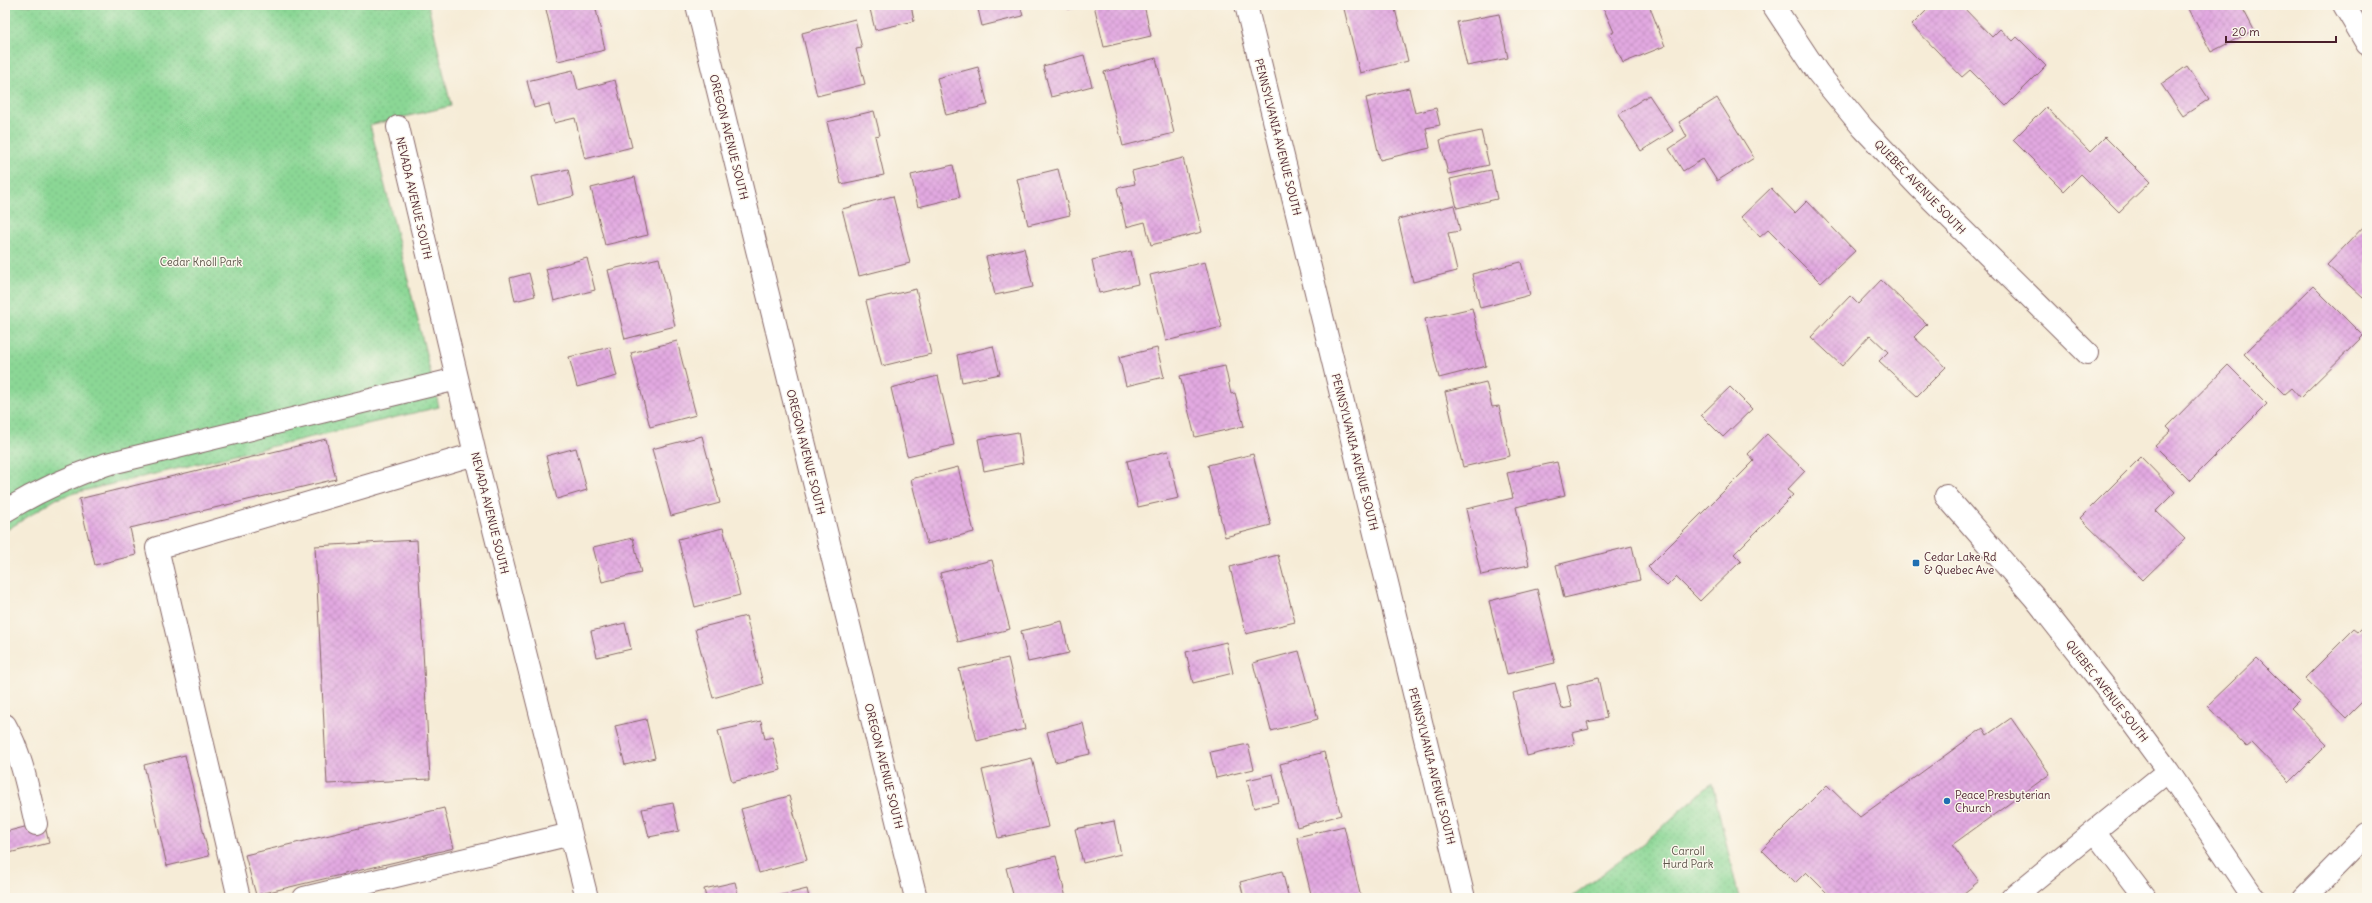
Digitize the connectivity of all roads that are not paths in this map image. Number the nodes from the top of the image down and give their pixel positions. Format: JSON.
{"nodes":[{"id":1,"x":697,"y":5,"type":"edge"},
{"id":2,"x":1246,"y":5,"type":"edge"},
{"id":3,"x":1773,"y":5,"type":"edge"},
{"id":4,"x":2344,"y":5,"type":"edge"},
{"id":5,"x":2367,"y":44,"type":"edge"},
{"id":6,"x":398,"y":127,"type":"dead end"},
{"id":7,"x":2087,"y":353,"type":"dead end"},
{"id":8,"x":457,"y":379,"type":"junction"},
{"id":9,"x":475,"y":454,"type":"junction"},
{"id":10,"x":1946,"y":496,"type":"dead end"},
{"id":11,"x":5,"y":511,"type":"edge"},
{"id":12,"x":8,"y":736,"type":"edge"},
{"id":13,"x":2168,"y":771,"type":"junction"},
{"id":14,"x":36,"y":824,"type":"dead end"},
{"id":15,"x":2094,"y":831,"type":"junction"},
{"id":16,"x":571,"y":834,"type":"junction"},
{"id":17,"x":2367,"y":834,"type":"edge"},
{"id":18,"x":239,"y":898,"type":"edge"},
{"id":19,"x":304,"y":898,"type":"edge"},
{"id":20,"x":587,"y":898,"type":"edge"},
{"id":21,"x":916,"y":898,"type":"edge"},
{"id":22,"x":1464,"y":898,"type":"edge"},
{"id":23,"x":2012,"y":898,"type":"edge"},
{"id":24,"x":2145,"y":898,"type":"edge"},
{"id":25,"x":2254,"y":898,"type":"edge"},
{"id":26,"x":2304,"y":898,"type":"edge"}],
"edges":[{"from":1,"to":21,"type":"street","name":"OREGON AVENUE SOUTH"},
{"from":2,"to":22,"type":"street","name":"PENNSYLVANIA AVENUE SOUTH"},
{"from":3,"to":7,"type":"street","name":"QUEBEC AVENUE SOUTH"},
{"from":4,"to":5,"type":"street"},
{"from":6,"to":8,"type":"street","name":"NEVADA AVENUE SOUTH"},
{"from":8,"to":9,"type":"street","name":"NEVADA AVENUE SOUTH"},
{"from":8,"to":11,"type":"street"},
{"from":9,"to":16,"type":"street","name":"NEVADA AVENUE SOUTH"},
{"from":9,"to":18,"type":"street"},
{"from":10,"to":13,"type":"street","name":"QUEBEC AVENUE SOUTH"},
{"from":12,"to":14,"type":"street"},
{"from":13,"to":15,"type":"street"},
{"from":13,"to":25,"type":"street","name":"QUEBEC AVENUE SOUTH"},
{"from":15,"to":23,"type":"street"},
{"from":15,"to":24,"type":"street"},
{"from":16,"to":19,"type":"street"},
{"from":16,"to":20,"type":"street","name":"NEVADA AVENUE SOUTH"},
{"from":17,"to":26,"type":"street"}]}
